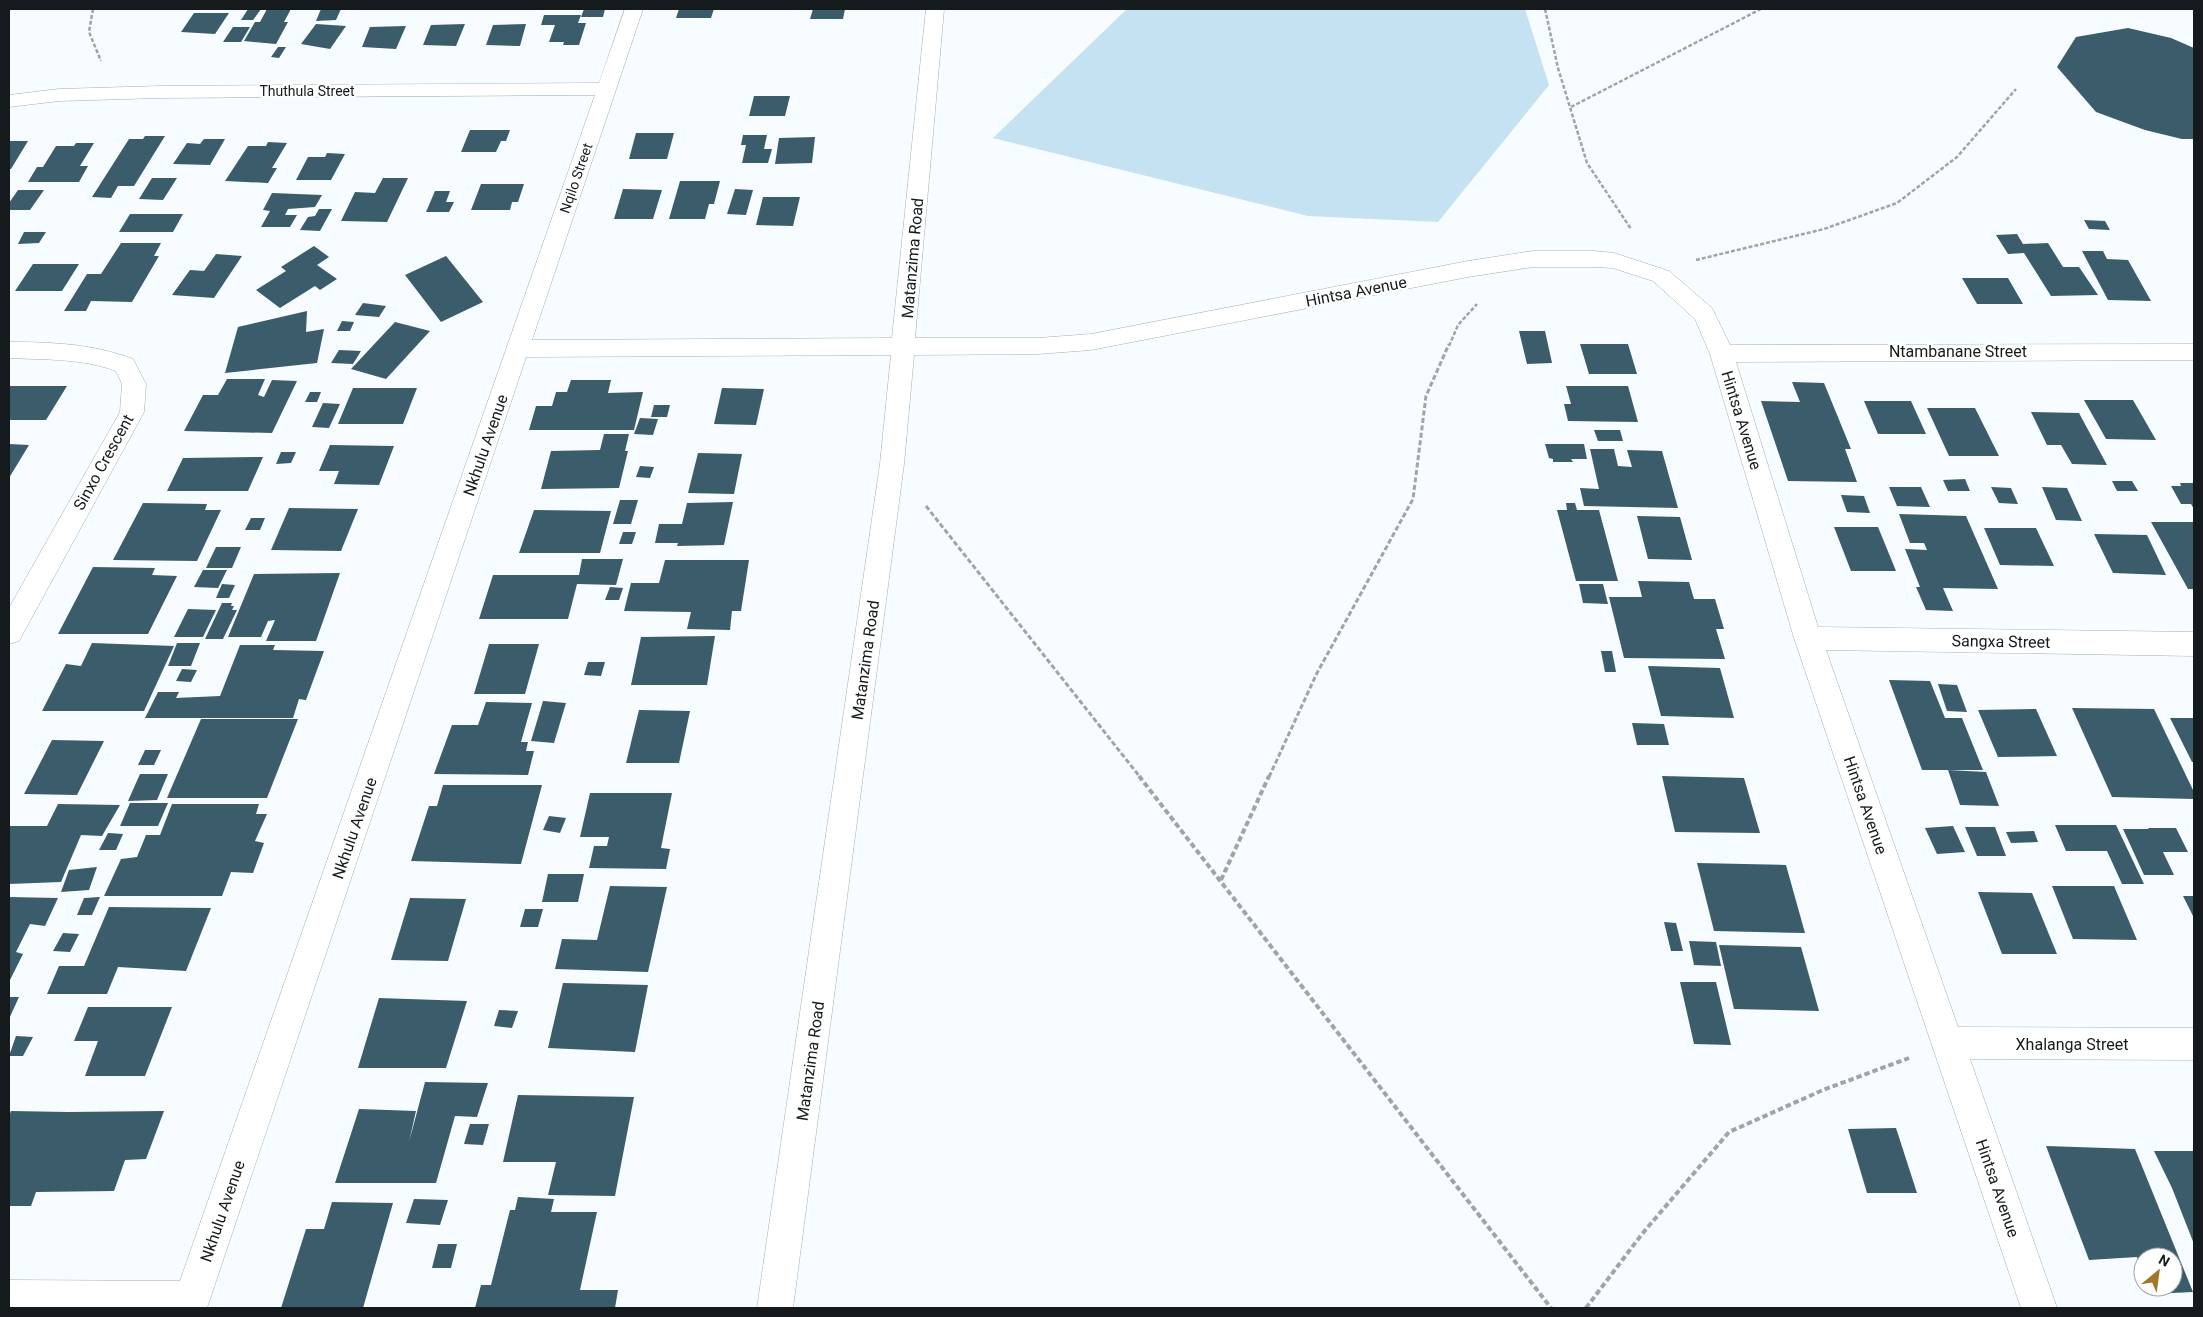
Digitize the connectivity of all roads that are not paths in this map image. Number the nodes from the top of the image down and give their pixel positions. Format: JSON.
{"nodes":[{"id":1,"x":634,"y":9,"type":"edge"},
{"id":2,"x":935,"y":9,"type":"edge"},
{"id":3,"x":606,"y":89,"type":"junction"},
{"id":4,"x":9,"y":101,"type":"edge"},
{"id":5,"x":904,"y":348,"type":"junction"},
{"id":6,"x":519,"y":349,"type":"junction"},
{"id":7,"x":9,"y":350,"type":"edge"},
{"id":8,"x":2194,"y":352,"type":"edge"},
{"id":9,"x":1722,"y":354,"type":"junction"},
{"id":10,"x":9,"y":633,"type":"edge"},
{"id":11,"x":1808,"y":638,"type":"junction"},
{"id":12,"x":2194,"y":644,"type":"edge"},
{"id":13,"x":1949,"y":1043,"type":"junction"},
{"id":14,"x":2194,"y":1044,"type":"edge"},
{"id":15,"x":9,"y":1298,"type":"edge"},
{"id":16,"x":191,"y":1304,"type":"edge"},
{"id":17,"x":775,"y":1308,"type":"edge"},
{"id":18,"x":2039,"y":1308,"type":"edge"}],
"edges":[{"from":1,"to":3,"type":"street","name":"Nqilo Street"},
{"from":2,"to":5,"type":"street","name":"Matanzima Road"},
{"from":3,"to":4,"type":"street","name":"Thuthula Street"},
{"from":3,"to":6,"type":"street","name":"Nqilo Street"},
{"from":5,"to":6,"type":"street","name":"Hintsa Avenue"},
{"from":5,"to":9,"type":"street","name":"Hintsa Avenue"},
{"from":5,"to":17,"type":"street","name":"Matanzima Road"},
{"from":6,"to":16,"type":"street","name":"Nkhulu Avenue"},
{"from":7,"to":10,"type":"street","name":"Sinxo Crescent"},
{"from":8,"to":9,"type":"street","name":"Ntambanane Street"},
{"from":9,"to":11,"type":"street","name":"Hintsa Avenue"},
{"from":11,"to":12,"type":"street","name":"Sangxa Street"},
{"from":11,"to":13,"type":"street","name":"Hintsa Avenue"},
{"from":13,"to":14,"type":"street","name":"Xhalanga Street"},
{"from":13,"to":18,"type":"street","name":"Hintsa Avenue"},
{"from":15,"to":16,"type":"street"}]}
